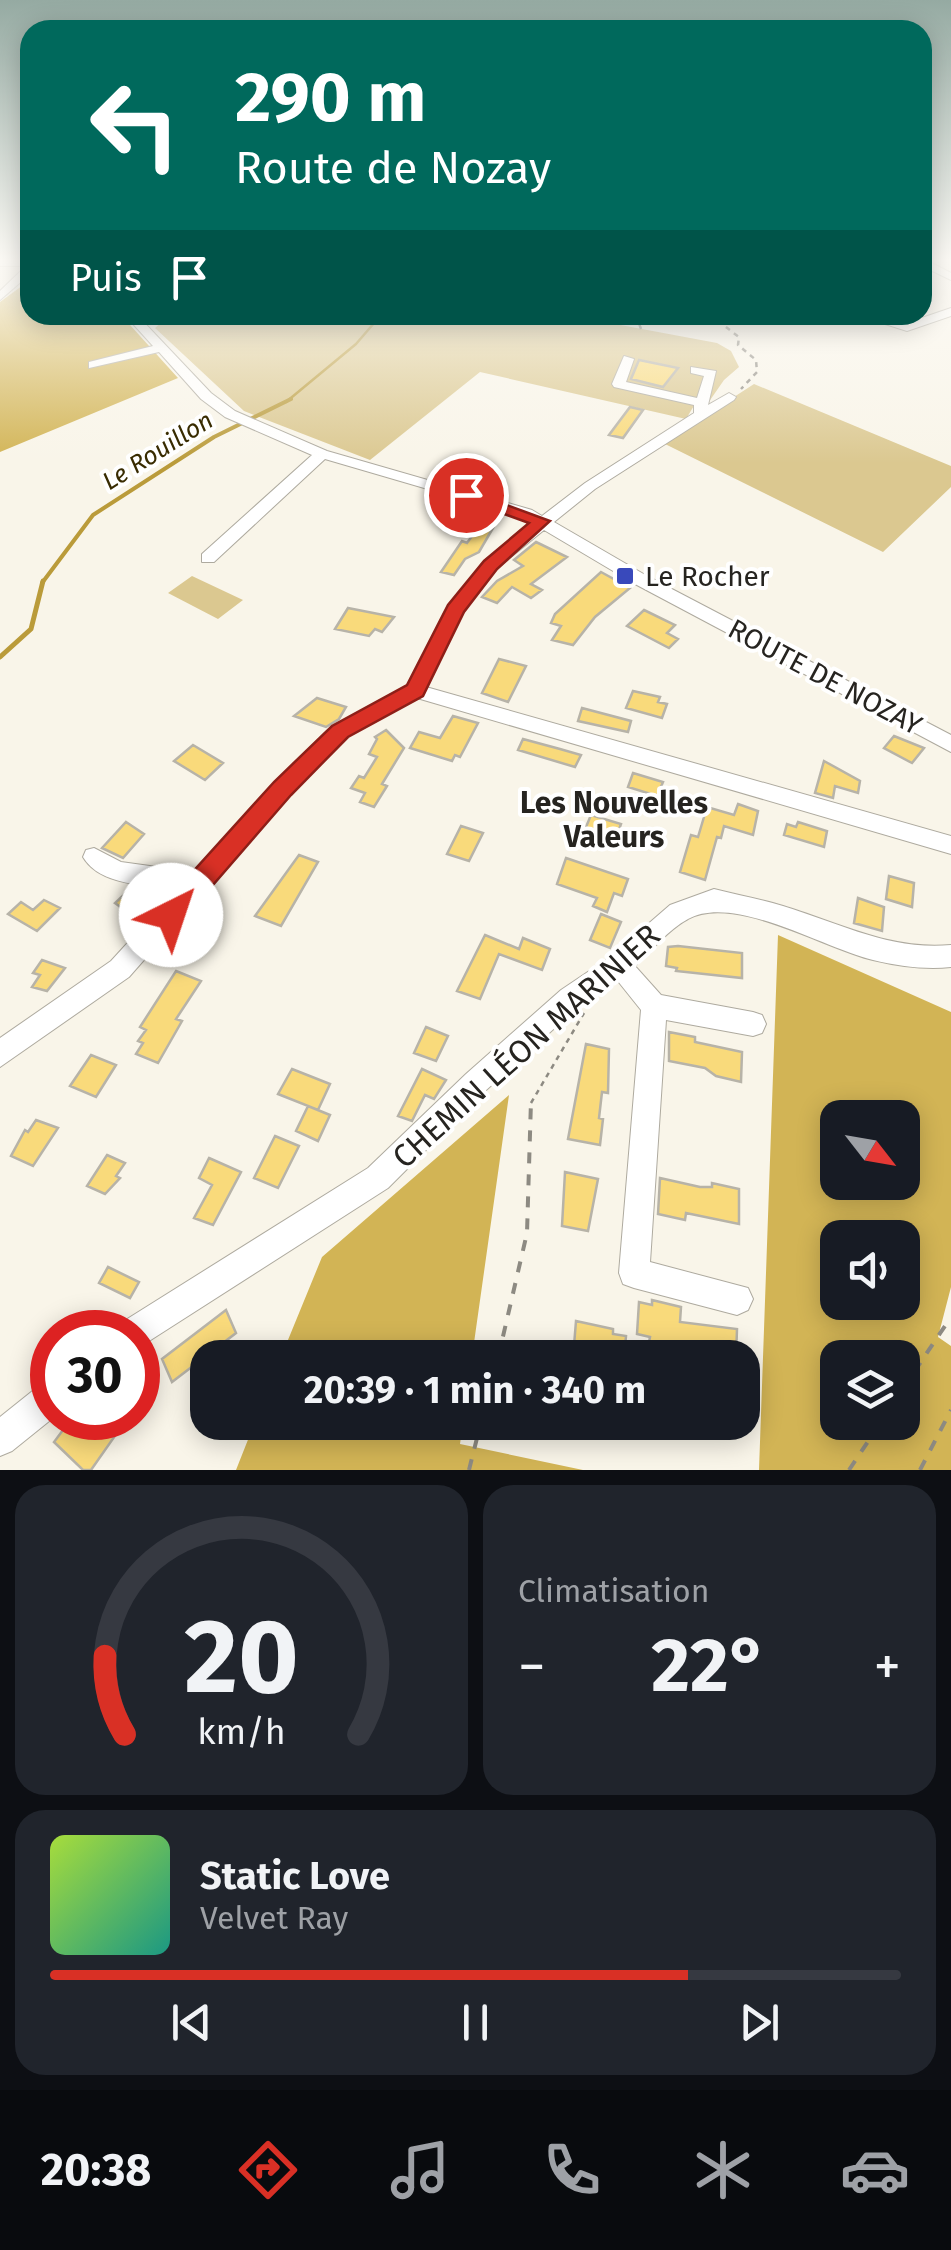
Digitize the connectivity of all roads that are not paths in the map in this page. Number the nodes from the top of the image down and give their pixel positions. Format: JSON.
{"nodes":[{"id":1,"x":138,"y":326,"type":"edge"},
{"id":2,"x":154,"y":350,"type":"junction"},
{"id":3,"x":628,"y":359,"type":"dead end"},
{"id":4,"x":92,"y":365,"type":"dead end"},
{"id":5,"x":696,"y":370,"type":"dead end"},
{"id":6,"x":729,"y":397,"type":"road end"},
{"id":7,"x":699,"y":410,"type":"junction"},
{"id":8,"x":322,"y":454,"type":"junction"},
{"id":9,"x":541,"y":521,"type":"junction"},
{"id":10,"x":208,"y":558,"type":"dead end"},
{"id":11,"x":415,"y":690,"type":"junction"},
{"id":12,"x":951,"y":744,"type":"edge"},
{"id":13,"x":951,"y":845,"type":"edge"},
{"id":14,"x":94,"y":856,"type":"dead end"},
{"id":15,"x":199,"y":883,"type":"junction"},
{"id":16,"x":951,"y":956,"type":"edge"},
{"id":17,"x":608,"y":974,"type":"junction"},
{"id":18,"x":654,"y":1006,"type":"junction"},
{"id":19,"x":754,"y":1024,"type":"dead end"},
{"id":20,"x":0,"y":1054,"type":"edge"},
{"id":21,"x":736,"y":1299,"type":"dead end"},
{"id":22,"x":160,"y":1316,"type":"edge"},
{"id":23,"x":30,"y":1414,"type":"edge"},
{"id":24,"x":0,"y":1438,"type":"edge"}],
"edges":[{"from":1,"to":2,"type":"street","name":"ROUTE DE NOZAY"},
{"from":2,"to":4,"type":"street"},
{"from":2,"to":8,"type":"street","name":"ROUTE DE NOZAY"},
{"from":3,"to":7,"type":"street"},
{"from":5,"to":7,"type":"street"},
{"from":6,"to":7,"type":"street"},
{"from":7,"to":9,"type":"street"},
{"from":8,"to":9,"type":"street","name":"ROUTE DE NOZAY"},
{"from":8,"to":10,"type":"street"},
{"from":9,"to":11,"type":"street"},
{"from":9,"to":12,"type":"street","name":"ROUTE DE NOZAY"},
{"from":11,"to":13,"type":"street"},
{"from":11,"to":15,"type":"street"},
{"from":14,"to":15,"type":"street"},
{"from":15,"to":20,"type":"street"},
{"from":16,"to":17,"type":"street","name":"CHEMIN LÉON MARINIER"},
{"from":17,"to":18,"type":"street"},
{"from":17,"to":22,"type":"street","name":"CHEMIN LÉON MARINIER"},
{"from":18,"to":19,"type":"street"},
{"from":18,"to":21,"type":"street"},
{"from":23,"to":24,"type":"street"}]}
